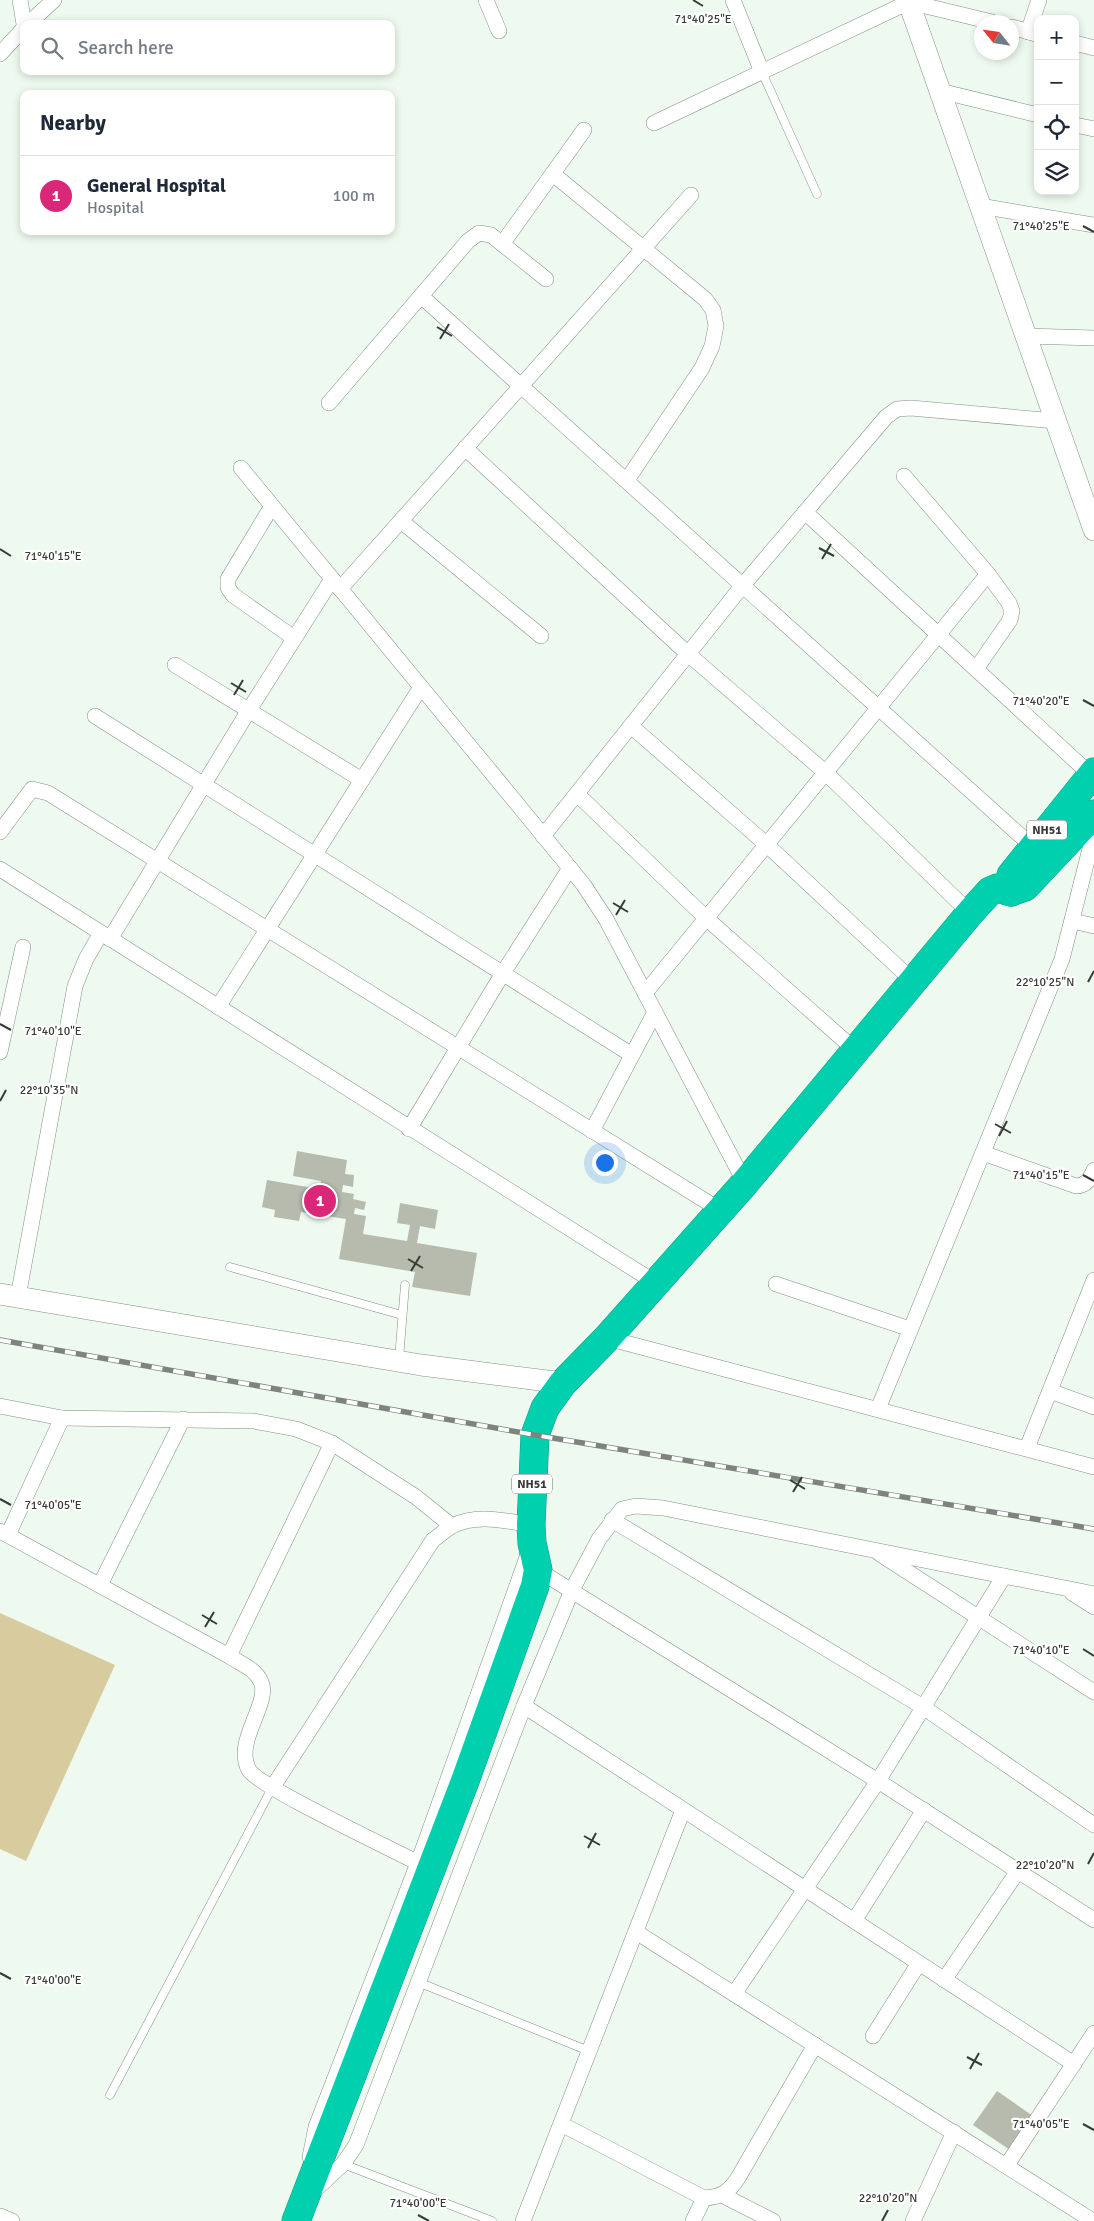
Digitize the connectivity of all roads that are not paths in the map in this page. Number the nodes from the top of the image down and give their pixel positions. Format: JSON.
{"nodes":[{"id":1,"x":20,"y":0,"type":"edge"},
{"id":2,"x":54,"y":0,"type":"edge"},
{"id":3,"x":486,"y":0,"type":"edge"},
{"id":4,"x":733,"y":0,"type":"edge"},
{"id":5,"x":1039,"y":0,"type":"edge"},
{"id":6,"x":909,"y":1,"type":"edge"},
{"id":7,"x":974,"y":17,"type":"edge"},
{"id":8,"x":23,"y":20,"type":"edge"},
{"id":9,"x":32,"y":20,"type":"edge"},
{"id":10,"x":1019,"y":30,"type":"edge"},
{"id":11,"x":499,"y":31,"type":"dead end"},
{"id":12,"x":20,"y":32,"type":"edge"},
{"id":13,"x":1033,"y":33,"type":"edge"},
{"id":14,"x":1079,"y":44,"type":"edge"},
{"id":15,"x":1094,"y":48,"type":"edge"},
{"id":16,"x":0,"y":54,"type":"edge"},
{"id":17,"x":762,"y":72,"type":"junction"},
{"id":18,"x":940,"y":91,"type":"junction"},
{"id":19,"x":1034,"y":114,"type":"edge"},
{"id":20,"x":654,"y":123,"type":"dead end"},
{"id":21,"x":1079,"y":126,"type":"edge"},
{"id":22,"x":1094,"y":129,"type":"edge"},
{"id":23,"x":584,"y":130,"type":"dead end"},
{"id":24,"x":553,"y":174,"type":"junction"},
{"id":25,"x":817,"y":194,"type":"dead end"},
{"id":26,"x":691,"y":195,"type":"dead end"},
{"id":27,"x":980,"y":206,"type":"junction"},
{"id":28,"x":1094,"y":225,"type":"edge"},
{"id":29,"x":502,"y":244,"type":"junction"},
{"id":30,"x":643,"y":248,"type":"junction"},
{"id":31,"x":546,"y":279,"type":"dead end"},
{"id":32,"x":421,"y":296,"type":"junction"},
{"id":33,"x":1026,"y":336,"type":"junction"},
{"id":34,"x":1094,"y":338,"type":"edge"},
{"id":35,"x":521,"y":385,"type":"junction"},
{"id":36,"x":329,"y":403,"type":"dead end"},
{"id":37,"x":1056,"y":421,"type":"junction"},
{"id":38,"x":465,"y":448,"type":"junction"},
{"id":39,"x":241,"y":468,"type":"dead end"},
{"id":40,"x":904,"y":476,"type":"dead end"},
{"id":41,"x":627,"y":480,"type":"junction"},
{"id":42,"x":272,"y":506,"type":"junction"},
{"id":43,"x":805,"y":512,"type":"junction"},
{"id":44,"x":401,"y":520,"type":"junction"},
{"id":45,"x":1094,"y":530,"type":"edge"},
{"id":46,"x":988,"y":574,"type":"junction"},
{"id":47,"x":336,"y":584,"type":"junction"},
{"id":48,"x":743,"y":585,"type":"junction"},
{"id":49,"x":540,"y":636,"type":"dead end"},
{"id":50,"x":939,"y":636,"type":"junction"},
{"id":51,"x":294,"y":638,"type":"junction"},
{"id":52,"x":688,"y":654,"type":"junction"},
{"id":53,"x":175,"y":665,"type":"dead end"},
{"id":54,"x":976,"y":669,"type":"junction"},
{"id":55,"x":421,"y":687,"type":"junction"},
{"id":56,"x":878,"y":707,"type":"junction"},
{"id":57,"x":248,"y":710,"type":"junction"},
{"id":58,"x":95,"y":716,"type":"dead end"},
{"id":59,"x":631,"y":726,"type":"junction"},
{"id":60,"x":825,"y":772,"type":"junction"},
{"id":61,"x":1093,"y":773,"type":"edge"},
{"id":62,"x":362,"y":780,"type":"junction"},
{"id":63,"x":204,"y":784,"type":"junction"},
{"id":64,"x":576,"y":794,"type":"junction"},
{"id":65,"x":1094,"y":814,"type":"edge"},
{"id":66,"x":0,"y":832,"type":"edge"},
{"id":67,"x":1094,"y":833,"type":"edge"},
{"id":68,"x":543,"y":836,"type":"junction"},
{"id":69,"x":766,"y":844,"type":"junction"},
{"id":70,"x":1033,"y":847,"type":"junction"},
{"id":71,"x":315,"y":855,"type":"junction"},
{"id":72,"x":157,"y":861,"type":"junction"},
{"id":73,"x":570,"y":868,"type":"junction"},
{"id":74,"x":0,"y":869,"type":"edge"},
{"id":75,"x":1011,"y":892,"type":"junction"},
{"id":76,"x":970,"y":912,"type":"junction"},
{"id":77,"x":706,"y":918,"type":"junction"},
{"id":78,"x":1073,"y":921,"type":"junction"},
{"id":79,"x":1094,"y":926,"type":"edge"},
{"id":80,"x":267,"y":930,"type":"junction"},
{"id":81,"x":106,"y":936,"type":"junction"},
{"id":82,"x":23,"y":947,"type":"dead end"},
{"id":83,"x":503,"y":974,"type":"junction"},
{"id":84,"x":913,"y":981,"type":"junction"},
{"id":85,"x":645,"y":993,"type":"junction"},
{"id":86,"x":218,"y":1007,"type":"junction"},
{"id":87,"x":655,"y":1012,"type":"junction"},
{"id":88,"x":458,"y":1048,"type":"junction"},
{"id":89,"x":855,"y":1050,"type":"junction"},
{"id":90,"x":0,"y":1052,"type":"edge"},
{"id":91,"x":632,"y":1055,"type":"junction"},
{"id":92,"x":409,"y":1129,"type":"junction"},
{"id":93,"x":592,"y":1131,"type":"junction"},
{"id":94,"x":983,"y":1154,"type":"junction"},
{"id":95,"x":1094,"y":1170,"type":"edge"},
{"id":96,"x":745,"y":1183,"type":"junction"},
{"id":97,"x":720,"y":1210,"type":"junction"},
{"id":98,"x":230,"y":1267,"type":"dead end"},
{"id":99,"x":1094,"y":1280,"type":"edge"},
{"id":100,"x":656,"y":1283,"type":"junction"},
{"id":101,"x":776,"y":1284,"type":"dead end"},
{"id":102,"x":405,"y":1285,"type":"dead end"},
{"id":103,"x":9,"y":1296,"type":"edge"},
{"id":104,"x":402,"y":1315,"type":"junction"},
{"id":105,"x":910,"y":1329,"type":"junction"},
{"id":106,"x":607,"y":1338,"type":"junction"},
{"id":107,"x":399,"y":1362,"type":"junction"},
{"id":108,"x":563,"y":1383,"type":"junction"},
{"id":109,"x":1050,"y":1391,"type":"junction"},
{"id":110,"x":0,"y":1406,"type":"edge"},
{"id":111,"x":1094,"y":1407,"type":"edge"},
{"id":112,"x":878,"y":1409,"type":"junction"},
{"id":113,"x":62,"y":1418,"type":"junction"},
{"id":114,"x":183,"y":1419,"type":"junction"},
{"id":115,"x":332,"y":1443,"type":"junction"},
{"id":116,"x":1027,"y":1448,"type":"junction"},
{"id":117,"x":1094,"y":1467,"type":"edge"},
{"id":118,"x":612,"y":1520,"type":"junction"},
{"id":119,"x":452,"y":1526,"type":"junction"},
{"id":120,"x":4,"y":1533,"type":"edge"},
{"id":121,"x":532,"y":1534,"type":"junction"},
{"id":122,"x":872,"y":1550,"type":"junction"},
{"id":123,"x":538,"y":1570,"type":"junction"},
{"id":124,"x":1004,"y":1576,"type":"junction"},
{"id":125,"x":100,"y":1585,"type":"junction"},
{"id":126,"x":1064,"y":1588,"type":"junction"},
{"id":127,"x":572,"y":1590,"type":"junction"},
{"id":128,"x":1094,"y":1594,"type":"edge"},
{"id":129,"x":1094,"y":1607,"type":"edge"},
{"id":130,"x":978,"y":1617,"type":"junction"},
{"id":131,"x":229,"y":1656,"type":"junction"},
{"id":132,"x":1094,"y":1692,"type":"edge"},
{"id":133,"x":524,"y":1706,"type":"junction"},
{"id":134,"x":923,"y":1706,"type":"junction"},
{"id":135,"x":878,"y":1781,"type":"junction"},
{"id":136,"x":272,"y":1788,"type":"junction"},
{"id":137,"x":683,"y":1810,"type":"junction"},
{"id":138,"x":924,"y":1810,"type":"junction"},
{"id":139,"x":1094,"y":1825,"type":"edge"},
{"id":140,"x":418,"y":1863,"type":"junction"},
{"id":141,"x":1018,"y":1871,"type":"junction"},
{"id":142,"x":804,"y":1888,"type":"junction"},
{"id":143,"x":1094,"y":1920,"type":"edge"},
{"id":144,"x":854,"y":1921,"type":"junction"},
{"id":145,"x":636,"y":1932,"type":"junction"},
{"id":146,"x":919,"y":1963,"type":"junction"},
{"id":147,"x":944,"y":1980,"type":"junction"},
{"id":148,"x":418,"y":1982,"type":"junction"},
{"id":149,"x":734,"y":1994,"type":"junction"},
{"id":150,"x":1094,"y":2033,"type":"edge"},
{"id":151,"x":873,"y":2036,"type":"dead end"},
{"id":152,"x":815,"y":2045,"type":"junction"},
{"id":153,"x":590,"y":2051,"type":"junction"},
{"id":154,"x":1074,"y":2064,"type":"junction"},
{"id":155,"x":110,"y":2094,"type":"dead end"},
{"id":156,"x":561,"y":2124,"type":"junction"},
{"id":157,"x":954,"y":2132,"type":"junction"},
{"id":158,"x":343,"y":2164,"type":"junction"},
{"id":159,"x":1007,"y":2166,"type":"junction"},
{"id":160,"x":722,"y":2195,"type":"junction"},
{"id":161,"x":704,"y":2198,"type":"junction"},
{"id":162,"x":300,"y":2211,"type":"edge"},
{"id":163,"x":0,"y":2216,"type":"edge"},
{"id":164,"x":12,"y":2221,"type":"edge"},
{"id":165,"x":492,"y":2221,"type":"edge"},
{"id":166,"x":523,"y":2221,"type":"edge"},
{"id":167,"x":694,"y":2221,"type":"edge"},
{"id":168,"x":773,"y":2221,"type":"edge"},
{"id":169,"x":914,"y":2221,"type":"edge"},
{"id":170,"x":1093,"y":2221,"type":"edge"}],
"edges":[{"from":1,"to":8,"type":"street"},
{"from":2,"to":9,"type":"street"},
{"from":3,"to":11,"type":"street"},
{"from":4,"to":17,"type":"street"},
{"from":5,"to":13,"type":"street"},
{"from":6,"to":7,"type":"street"},
{"from":6,"to":17,"type":"street"},
{"from":6,"to":18,"type":"street"},
{"from":10,"to":13,"type":"street"},
{"from":12,"to":16,"type":"street"},
{"from":14,"to":15,"type":"street"},
{"from":17,"to":20,"type":"street"},
{"from":17,"to":25,"type":"lane"},
{"from":18,"to":19,"type":"street"},
{"from":18,"to":27,"type":"street"},
{"from":21,"to":22,"type":"street"},
{"from":23,"to":24,"type":"street"},
{"from":24,"to":29,"type":"street"},
{"from":24,"to":30,"type":"street"},
{"from":26,"to":30,"type":"street"},
{"from":27,"to":28,"type":"street"},
{"from":27,"to":33,"type":"street"},
{"from":29,"to":31,"type":"street"},
{"from":29,"to":32,"type":"street"},
{"from":30,"to":35,"type":"street"},
{"from":30,"to":41,"type":"street"},
{"from":32,"to":35,"type":"street"},
{"from":32,"to":36,"type":"street"},
{"from":33,"to":34,"type":"street"},
{"from":33,"to":37,"type":"street"},
{"from":35,"to":38,"type":"street"},
{"from":35,"to":41,"type":"street"},
{"from":37,"to":43,"type":"street"},
{"from":37,"to":45,"type":"street"},
{"from":38,"to":44,"type":"street"},
{"from":38,"to":52,"type":"street"},
{"from":39,"to":42,"type":"street"},
{"from":40,"to":46,"type":"street"},
{"from":41,"to":48,"type":"street"},
{"from":42,"to":47,"type":"street"},
{"from":42,"to":51,"type":"street"},
{"from":43,"to":48,"type":"street"},
{"from":43,"to":50,"type":"street"},
{"from":44,"to":47,"type":"street"},
{"from":44,"to":49,"type":"street"},
{"from":46,"to":50,"type":"street"},
{"from":46,"to":54,"type":"street"},
{"from":47,"to":51,"type":"street"},
{"from":47,"to":55,"type":"street"},
{"from":48,"to":52,"type":"street"},
{"from":48,"to":56,"type":"street"},
{"from":50,"to":54,"type":"street"},
{"from":50,"to":56,"type":"street"},
{"from":51,"to":57,"type":"street"},
{"from":52,"to":59,"type":"street"},
{"from":52,"to":60,"type":"street"},
{"from":53,"to":57,"type":"street"},
{"from":54,"to":61,"type":"street"},
{"from":55,"to":62,"type":"street"},
{"from":55,"to":68,"type":"street"},
{"from":56,"to":60,"type":"street"},
{"from":56,"to":70,"type":"street"},
{"from":57,"to":62,"type":"street"},
{"from":57,"to":63,"type":"street"},
{"from":58,"to":63,"type":"street"},
{"from":59,"to":64,"type":"street"},
{"from":59,"to":69,"type":"street"},
{"from":60,"to":69,"type":"street"},
{"from":60,"to":76,"type":"street"},
{"from":61,"to":70,"type":"highway","number":"NH51"},
{"from":62,"to":71,"type":"street"},
{"from":63,"to":71,"type":"street"},
{"from":63,"to":72,"type":"street"},
{"from":64,"to":68,"type":"street"},
{"from":64,"to":77,"type":"street"},
{"from":65,"to":75,"type":"highway","number":"NH51"},
{"from":66,"to":72,"type":"street"},
{"from":67,"to":78,"type":"street"},
{"from":68,"to":73,"type":"street"},
{"from":69,"to":77,"type":"street"},
{"from":69,"to":84,"type":"street"},
{"from":70,"to":75,"type":"highway","number":"NH51"},
{"from":71,"to":80,"type":"street"},
{"from":71,"to":83,"type":"street"},
{"from":72,"to":80,"type":"street"},
{"from":72,"to":81,"type":"street"},
{"from":73,"to":83,"type":"street"},
{"from":73,"to":85,"type":"street"},
{"from":74,"to":81,"type":"street"},
{"from":75,"to":76,"type":"highway","number":"NH51"},
{"from":76,"to":84,"type":"highway","number":"NH51"},
{"from":77,"to":85,"type":"street"},
{"from":77,"to":89,"type":"street"},
{"from":78,"to":79,"type":"street"},
{"from":78,"to":94,"type":"street"},
{"from":80,"to":86,"type":"street"},
{"from":80,"to":88,"type":"street"},
{"from":81,"to":86,"type":"street"},
{"from":81,"to":103,"type":"street"},
{"from":82,"to":90,"type":"street"},
{"from":83,"to":88,"type":"street"},
{"from":83,"to":91,"type":"street"},
{"from":84,"to":89,"type":"highway","number":"NH51"},
{"from":85,"to":87,"type":"street"},
{"from":86,"to":92,"type":"street"},
{"from":87,"to":91,"type":"street"},
{"from":87,"to":96,"type":"street"},
{"from":88,"to":92,"type":"street"},
{"from":88,"to":93,"type":"street"},
{"from":89,"to":96,"type":"highway","number":"NH51"},
{"from":91,"to":93,"type":"street"},
{"from":92,"to":100,"type":"street"},
{"from":93,"to":97,"type":"street"},
{"from":94,"to":95,"type":"street"},
{"from":94,"to":105,"type":"street"},
{"from":96,"to":97,"type":"highway","number":"NH51"},
{"from":97,"to":100,"type":"highway","number":"NH51"},
{"from":98,"to":104,"type":"lane"},
{"from":99,"to":109,"type":"street"},
{"from":100,"to":106,"type":"highway","number":"NH51"},
{"from":101,"to":105,"type":"street"},
{"from":102,"to":104,"type":"lane"},
{"from":103,"to":107,"type":"street"},
{"from":104,"to":107,"type":"lane"},
{"from":105,"to":112,"type":"street"},
{"from":106,"to":108,"type":"highway","number":"NH51"},
{"from":106,"to":112,"type":"street"},
{"from":107,"to":108,"type":"street"},
{"from":108,"to":121,"type":"highway","number":"NH51"},
{"from":109,"to":111,"type":"street"},
{"from":109,"to":116,"type":"street"},
{"from":110,"to":113,"type":"street"},
{"from":112,"to":116,"type":"street"},
{"from":113,"to":114,"type":"street"},
{"from":113,"to":120,"type":"street"},
{"from":114,"to":115,"type":"street"},
{"from":114,"to":125,"type":"street"},
{"from":115,"to":119,"type":"street"},
{"from":115,"to":131,"type":"street"},
{"from":116,"to":117,"type":"street"},
{"from":118,"to":122,"type":"street"},
{"from":118,"to":127,"type":"street"},
{"from":118,"to":134,"type":"street"},
{"from":119,"to":121,"type":"street"},
{"from":119,"to":136,"type":"street"},
{"from":120,"to":125,"type":"street"},
{"from":121,"to":123,"type":"highway","number":"NH51"},
{"from":121,"to":140,"type":"street"},
{"from":122,"to":124,"type":"street"},
{"from":122,"to":130,"type":"street"},
{"from":123,"to":127,"type":"street"},
{"from":123,"to":162,"type":"highway","number":"NH51"},
{"from":124,"to":126,"type":"street"},
{"from":124,"to":130,"type":"street"},
{"from":125,"to":131,"type":"street"},
{"from":126,"to":128,"type":"street"},
{"from":126,"to":129,"type":"street"},
{"from":127,"to":133,"type":"street"},
{"from":127,"to":135,"type":"street"},
{"from":130,"to":132,"type":"street"},
{"from":130,"to":134,"type":"street"},
{"from":131,"to":136,"type":"street"},
{"from":133,"to":137,"type":"street"},
{"from":133,"to":148,"type":"street"},
{"from":134,"to":135,"type":"street"},
{"from":134,"to":139,"type":"street"},
{"from":135,"to":138,"type":"street"},
{"from":135,"to":142,"type":"street"},
{"from":136,"to":140,"type":"street"},
{"from":136,"to":155,"type":"lane"},
{"from":137,"to":142,"type":"street"},
{"from":137,"to":145,"type":"street"},
{"from":138,"to":141,"type":"street"},
{"from":138,"to":144,"type":"street"},
{"from":140,"to":162,"type":"street"},
{"from":141,"to":143,"type":"street"},
{"from":141,"to":147,"type":"street"},
{"from":142,"to":144,"type":"street"},
{"from":142,"to":149,"type":"street"},
{"from":144,"to":146,"type":"street"},
{"from":145,"to":149,"type":"street"},
{"from":145,"to":153,"type":"street"},
{"from":146,"to":147,"type":"street"},
{"from":146,"to":151,"type":"street"},
{"from":147,"to":154,"type":"street"},
{"from":148,"to":153,"type":"lane"},
{"from":148,"to":158,"type":"street"},
{"from":149,"to":152,"type":"street"},
{"from":150,"to":154,"type":"street"},
{"from":152,"to":157,"type":"street"},
{"from":152,"to":160,"type":"street"},
{"from":153,"to":156,"type":"street"},
{"from":154,"to":159,"type":"street"},
{"from":156,"to":161,"type":"street"},
{"from":156,"to":166,"type":"street"},
{"from":157,"to":159,"type":"street"},
{"from":157,"to":169,"type":"street"},
{"from":158,"to":162,"type":"street"},
{"from":158,"to":165,"type":"lane"},
{"from":159,"to":170,"type":"street"},
{"from":160,"to":161,"type":"street"},
{"from":160,"to":168,"type":"street"},
{"from":161,"to":167,"type":"street"},
{"from":163,"to":164,"type":"street"}]}
